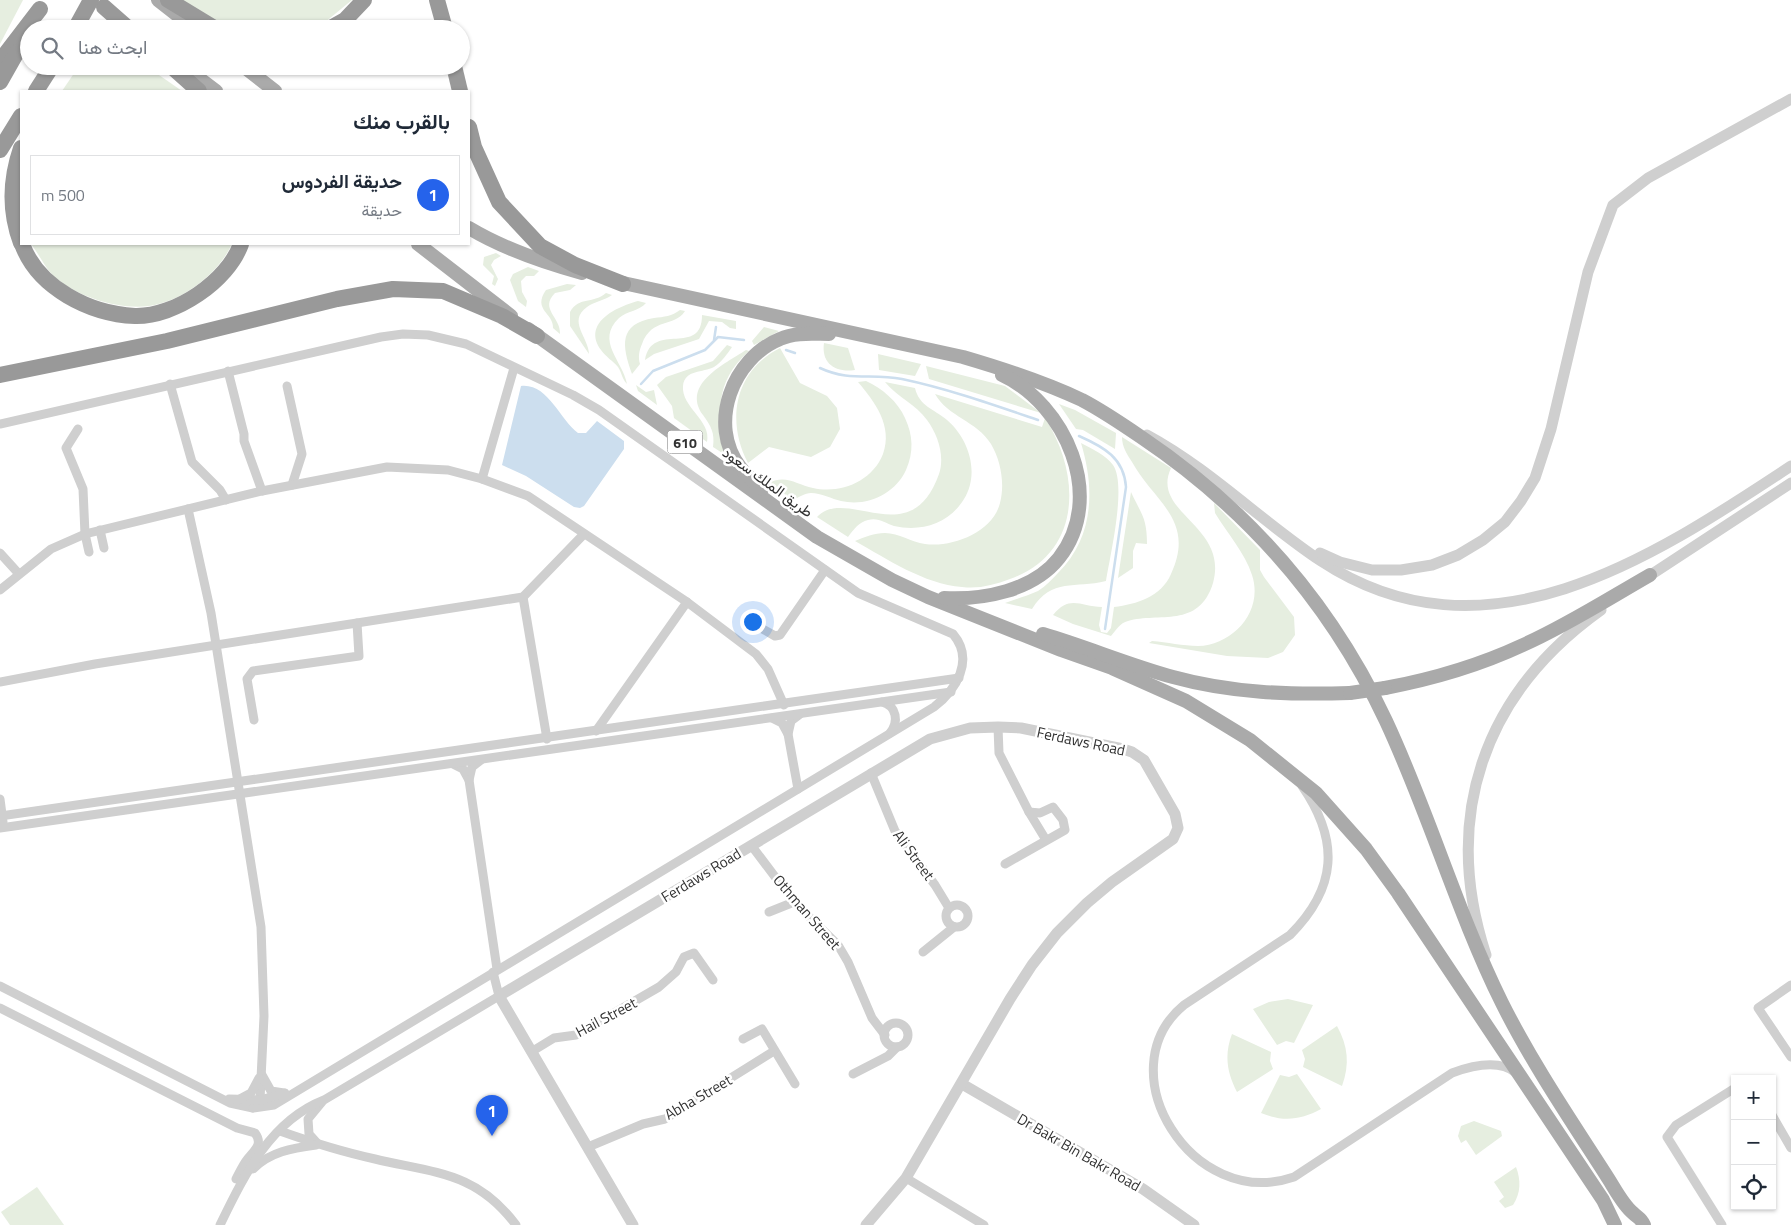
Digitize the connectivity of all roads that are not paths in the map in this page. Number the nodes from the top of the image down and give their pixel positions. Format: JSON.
{"nodes":[{"id":1,"x":158,"y":0,"type":"edge"},
{"id":2,"x":168,"y":0,"type":"edge"},
{"id":3,"x":364,"y":0,"type":"edge"},
{"id":4,"x":438,"y":0,"type":"edge"},
{"id":5,"x":96,"y":2,"type":"edge"},
{"id":6,"x":43,"y":5,"type":"edge"},
{"id":7,"x":32,"y":20,"type":"edge"},
{"id":8,"x":35,"y":20,"type":"edge"},
{"id":9,"x":82,"y":20,"type":"edge"},
{"id":10,"x":118,"y":20,"type":"edge"},
{"id":11,"x":121,"y":20,"type":"edge"},
{"id":12,"x":184,"y":20,"type":"edge"},
{"id":13,"x":201,"y":20,"type":"edge"},
{"id":14,"x":345,"y":20,"type":"edge"},
{"id":15,"x":442,"y":20,"type":"edge"},
{"id":16,"x":20,"y":35,"type":"edge"},
{"id":17,"x":20,"y":46,"type":"edge"},
{"id":18,"x":0,"y":62,"type":"edge"},
{"id":19,"x":46,"y":75,"type":"edge"},
{"id":20,"x":53,"y":75,"type":"edge"},
{"id":21,"x":181,"y":75,"type":"edge"},
{"id":22,"x":195,"y":75,"type":"edge"},
{"id":23,"x":255,"y":75,"type":"edge"},
{"id":24,"x":456,"y":75,"type":"edge"},
{"id":25,"x":0,"y":82,"type":"edge"},
{"id":26,"x":37,"y":90,"type":"edge"},
{"id":27,"x":46,"y":90,"type":"edge"},
{"id":28,"x":198,"y":90,"type":"edge"},
{"id":29,"x":215,"y":90,"type":"edge"},
{"id":30,"x":275,"y":90,"type":"edge"},
{"id":31,"x":460,"y":90,"type":"edge"},
{"id":32,"x":1791,"y":99,"type":"edge"},
{"id":33,"x":20,"y":118,"type":"edge"},
{"id":34,"x":470,"y":132,"type":"edge"},
{"id":35,"x":0,"y":150,"type":"edge"},
{"id":36,"x":20,"y":151,"type":"edge"},
{"id":37,"x":470,"y":229,"type":"edge"},
{"id":38,"x":20,"y":240,"type":"edge"},
{"id":39,"x":22,"y":245,"type":"edge"},
{"id":40,"x":240,"y":245,"type":"edge"},
{"id":41,"x":419,"y":245,"type":"edge"},
{"id":42,"x":623,"y":284,"type":"junction"},
{"id":43,"x":852,"y":333,"type":"junction"},
{"id":44,"x":537,"y":336,"type":"junction"},
{"id":45,"x":963,"y":358,"type":"junction"},
{"id":46,"x":514,"y":368,"type":"junction"},
{"id":47,"x":228,"y":371,"type":"junction"},
{"id":48,"x":0,"y":375,"type":"edge"},
{"id":49,"x":170,"y":384,"type":"junction"},
{"id":50,"x":287,"y":386,"type":"dead end"},
{"id":51,"x":1102,"y":410,"type":"junction"},
{"id":52,"x":0,"y":424,"type":"edge"},
{"id":53,"x":78,"y":429,"type":"dead end"},
{"id":54,"x":1791,"y":466,"type":"edge"},
{"id":55,"x":482,"y":479,"type":"junction"},
{"id":56,"x":1791,"y":483,"type":"edge"},
{"id":57,"x":292,"y":485,"type":"junction"},
{"id":58,"x":262,"y":491,"type":"junction"},
{"id":59,"x":226,"y":500,"type":"junction"},
{"id":60,"x":188,"y":509,"type":"junction"},
{"id":61,"x":789,"y":516,"type":"junction"},
{"id":62,"x":100,"y":530,"type":"junction"},
{"id":63,"x":85,"y":534,"type":"junction"},
{"id":64,"x":584,"y":534,"type":"junction"},
{"id":65,"x":1295,"y":542,"type":"junction"},
{"id":66,"x":104,"y":548,"type":"dead end"},
{"id":67,"x":89,"y":552,"type":"dead end"},
{"id":68,"x":0,"y":553,"type":"edge"},
{"id":69,"x":825,"y":570,"type":"junction"},
{"id":70,"x":18,"y":574,"type":"junction"},
{"id":71,"x":1650,"y":576,"type":"junction"},
{"id":72,"x":0,"y":590,"type":"edge"},
{"id":73,"x":523,"y":597,"type":"junction"},
{"id":74,"x":928,"y":597,"type":"junction"},
{"id":75,"x":687,"y":602,"type":"junction"},
{"id":76,"x":970,"y":612,"type":"junction"},
{"id":77,"x":357,"y":624,"type":"junction"},
{"id":78,"x":754,"y":624,"type":"dead end"},
{"id":79,"x":216,"y":645,"type":"junction"},
{"id":80,"x":959,"y":678,"type":"junction"},
{"id":81,"x":0,"y":682,"type":"edge"},
{"id":82,"x":951,"y":692,"type":"junction"},
{"id":83,"x":881,"y":702,"type":"junction"},
{"id":84,"x":784,"y":705,"type":"junction"},
{"id":85,"x":801,"y":714,"type":"junction"},
{"id":86,"x":772,"y":718,"type":"junction"},
{"id":87,"x":686,"y":719,"type":"junction"},
{"id":88,"x":254,"y":720,"type":"dead end"},
{"id":89,"x":998,"y":727,"type":"junction"},
{"id":90,"x":688,"y":730,"type":"junction"},
{"id":91,"x":596,"y":731,"type":"junction"},
{"id":92,"x":890,"y":733,"type":"junction"},
{"id":93,"x":788,"y":734,"type":"junction"},
{"id":94,"x":546,"y":739,"type":"junction"},
{"id":95,"x":1276,"y":759,"type":"junction"},
{"id":96,"x":480,"y":760,"type":"junction"},
{"id":97,"x":452,"y":764,"type":"junction"},
{"id":98,"x":871,"y":773,"type":"junction"},
{"id":99,"x":468,"y":780,"type":"junction"},
{"id":100,"x":238,"y":782,"type":"junction"},
{"id":101,"x":798,"y":789,"type":"junction"},
{"id":102,"x":239,"y":795,"type":"junction"},
{"id":103,"x":0,"y":800,"type":"edge"},
{"id":104,"x":1031,"y":815,"type":"junction"},
{"id":105,"x":1,"y":816,"type":"edge"},
{"id":106,"x":2,"y":827,"type":"edge"},
{"id":107,"x":1046,"y":840,"type":"junction"},
{"id":108,"x":751,"y":845,"type":"junction"},
{"id":109,"x":1005,"y":864,"type":"dead end"},
{"id":110,"x":794,"y":902,"type":"junction"},
{"id":111,"x":949,"y":908,"type":"junction"},
{"id":112,"x":769,"y":912,"type":"dead end"},
{"id":113,"x":954,"y":927,"type":"junction"},
{"id":114,"x":923,"y":952,"type":"dead end"},
{"id":115,"x":495,"y":971,"type":"junction"},
{"id":116,"x":713,"y":980,"type":"dead end"},
{"id":117,"x":1791,"y":985,"type":"edge"},
{"id":118,"x":0,"y":986,"type":"edge"},
{"id":119,"x":499,"y":996,"type":"junction"},
{"id":120,"x":1502,"y":1002,"type":"junction"},
{"id":121,"x":0,"y":1008,"type":"edge"},
{"id":122,"x":885,"y":1035,"type":"junction"},
{"id":123,"x":743,"y":1039,"type":"dead end"},
{"id":124,"x":897,"y":1047,"type":"junction"},
{"id":125,"x":774,"y":1051,"type":"junction"},
{"id":126,"x":530,"y":1052,"type":"junction"},
{"id":127,"x":1791,"y":1057,"type":"edge"},
{"id":128,"x":260,"y":1070,"type":"junction"},
{"id":129,"x":853,"y":1074,"type":"dead end"},
{"id":130,"x":1521,"y":1076,"type":"junction"},
{"id":131,"x":794,"y":1084,"type":"dead end"},
{"id":132,"x":962,"y":1084,"type":"junction"},
{"id":133,"x":302,"y":1086,"type":"junction"},
{"id":134,"x":1731,"y":1091,"type":"edge"},
{"id":135,"x":286,"y":1093,"type":"junction"},
{"id":136,"x":217,"y":1095,"type":"junction"},
{"id":137,"x":236,"y":1100,"type":"junction"},
{"id":138,"x":260,"y":1100,"type":"junction"},
{"id":139,"x":324,"y":1100,"type":"junction"},
{"id":140,"x":253,"y":1108,"type":"junction"},
{"id":141,"x":1775,"y":1120,"type":"edge"},
{"id":142,"x":280,"y":1131,"type":"junction"},
{"id":143,"x":319,"y":1144,"type":"junction"},
{"id":144,"x":588,"y":1147,"type":"junction"},
{"id":145,"x":1791,"y":1148,"type":"edge"},
{"id":146,"x":906,"y":1178,"type":"junction"},
{"id":147,"x":240,"y":1184,"type":"junction"},
{"id":148,"x":1634,"y":1214,"type":"junction"},
{"id":149,"x":215,"y":1225,"type":"edge"},
{"id":150,"x":220,"y":1225,"type":"edge"},
{"id":151,"x":516,"y":1225,"type":"edge"},
{"id":152,"x":633,"y":1225,"type":"edge"},
{"id":153,"x":866,"y":1225,"type":"edge"},
{"id":154,"x":984,"y":1225,"type":"edge"},
{"id":155,"x":1194,"y":1225,"type":"edge"},
{"id":156,"x":1616,"y":1225,"type":"edge"},
{"id":157,"x":1644,"y":1225,"type":"edge"},
{"id":158,"x":1722,"y":1225,"type":"edge"}],
"edges":[{"from":1,"to":12,"type":"main road"},
{"from":2,"to":13,"type":"highway"},
{"from":3,"to":14,"type":"highway"},
{"from":4,"to":15,"type":"highway"},
{"from":5,"to":9,"type":"highway"},
{"from":5,"to":10,"type":"highway"},
{"from":5,"to":11,"type":"main road"},
{"from":6,"to":7,"type":"highway"},
{"from":6,"to":8,"type":"highway"},
{"from":16,"to":18,"type":"highway"},
{"from":17,"to":25,"type":"highway"},
{"from":19,"to":26,"type":"highway"},
{"from":20,"to":27,"type":"highway"},
{"from":21,"to":28,"type":"highway"},
{"from":22,"to":29,"type":"main road"},
{"from":23,"to":30,"type":"main road"},
{"from":24,"to":31,"type":"highway"},
{"from":32,"to":65,"type":"street"},
{"from":33,"to":35,"type":"highway"},
{"from":34,"to":42,"type":"highway"},
{"from":36,"to":38,"type":"highway"},
{"from":37,"to":42,"type":"main road"},
{"from":39,"to":40,"type":"highway"},
{"from":41,"to":44,"type":"main road","name":"طريق الملك سعود","number":"610"},
{"from":42,"to":43,"type":"main road"},
{"from":43,"to":45,"type":"main road"},
{"from":43,"to":61,"type":"main road"},
{"from":44,"to":48,"type":"highway"},
{"from":44,"to":61,"type":"main road","name":"طريق الملك سعود","number":"610"},
{"from":45,"to":51,"type":"main road"},
{"from":45,"to":74,"type":"main road"},
{"from":46,"to":47,"type":"street"},
{"from":46,"to":55,"type":"street"},
{"from":46,"to":69,"type":"street"},
{"from":47,"to":49,"type":"street"},
{"from":47,"to":58,"type":"street"},
{"from":49,"to":52,"type":"street"},
{"from":49,"to":59,"type":"street"},
{"from":50,"to":57,"type":"street"},
{"from":51,"to":65,"type":"street"},
{"from":51,"to":120,"type":"main road"},
{"from":53,"to":63,"type":"street"},
{"from":54,"to":65,"type":"street"},
{"from":55,"to":57,"type":"street"},
{"from":55,"to":64,"type":"street"},
{"from":56,"to":71,"type":"street"},
{"from":57,"to":58,"type":"street"},
{"from":58,"to":59,"type":"street"},
{"from":59,"to":60,"type":"street"},
{"from":60,"to":62,"type":"street"},
{"from":60,"to":79,"type":"street"},
{"from":61,"to":74,"type":"main road","name":"طريق الملك سعود","number":"610"},
{"from":62,"to":63,"type":"street"},
{"from":62,"to":66,"type":"street"},
{"from":63,"to":67,"type":"street"},
{"from":63,"to":70,"type":"street"},
{"from":64,"to":73,"type":"street"},
{"from":64,"to":75,"type":"street"},
{"from":68,"to":70,"type":"street"},
{"from":69,"to":78,"type":"street"},
{"from":69,"to":80,"type":"street"},
{"from":70,"to":72,"type":"street"},
{"from":71,"to":76,"type":"main road","bridge":true},
{"from":71,"to":120,"type":"street"},
{"from":73,"to":77,"type":"street"},
{"from":73,"to":94,"type":"street"},
{"from":74,"to":76,"type":"main road","name":"طريق الملك سعود","number":"610"},
{"from":75,"to":84,"type":"street"},
{"from":75,"to":91,"type":"street"},
{"from":76,"to":95,"type":"main road"},
{"from":77,"to":79,"type":"street"},
{"from":77,"to":88,"type":"street"},
{"from":79,"to":81,"type":"street"},
{"from":79,"to":100,"type":"street"},
{"from":80,"to":82,"type":"street"},
{"from":80,"to":84,"type":"street"},
{"from":82,"to":83,"type":"street"},
{"from":82,"to":92,"type":"street"},
{"from":83,"to":85,"type":"street"},
{"from":83,"to":92,"type":"street"},
{"from":84,"to":87,"type":"street"},
{"from":85,"to":86,"type":"street"},
{"from":85,"to":93,"type":"street"},
{"from":86,"to":90,"type":"street"},
{"from":86,"to":93,"type":"street"},
{"from":87,"to":90,"type":"street"},
{"from":87,"to":91,"type":"street"},
{"from":89,"to":98,"type":"street","name":"Ferdaws Road"},
{"from":89,"to":104,"type":"street"},
{"from":89,"to":132,"type":"street","name":"Ferdaws Road"},
{"from":90,"to":96,"type":"street"},
{"from":91,"to":94,"type":"street"},
{"from":92,"to":101,"type":"street"},
{"from":93,"to":101,"type":"street"},
{"from":94,"to":100,"type":"street"},
{"from":95,"to":130,"type":"main road"},
{"from":95,"to":130,"type":"street"},
{"from":96,"to":97,"type":"street"},
{"from":96,"to":99,"type":"street"},
{"from":97,"to":99,"type":"street"},
{"from":97,"to":102,"type":"street"},
{"from":98,"to":108,"type":"street","name":"Ferdaws Road"},
{"from":98,"to":111,"type":"street","name":"Ali Street"},
{"from":99,"to":115,"type":"street"},
{"from":100,"to":102,"type":"street"},
{"from":100,"to":105,"type":"street"},
{"from":101,"to":115,"type":"street"},
{"from":102,"to":106,"type":"street"},
{"from":102,"to":128,"type":"street"},
{"from":103,"to":105,"type":"street"},
{"from":104,"to":107,"type":"street"},
{"from":104,"to":107,"type":"street"},
{"from":105,"to":106,"type":"street"},
{"from":107,"to":109,"type":"street"},
{"from":108,"to":110,"type":"street","name":"Othman Street"},
{"from":108,"to":119,"type":"street","name":"Ferdaws Road"},
{"from":110,"to":112,"type":"street"},
{"from":110,"to":122,"type":"street","name":"Othman Street"},
{"from":111,"to":113,"type":"street"},
{"from":111,"to":113,"type":"street"},
{"from":113,"to":114,"type":"street"},
{"from":115,"to":119,"type":"street"},
{"from":115,"to":133,"type":"street"},
{"from":116,"to":126,"type":"street","name":"Hail Street"},
{"from":117,"to":127,"type":"street"},
{"from":118,"to":136,"type":"street"},
{"from":119,"to":126,"type":"street"},
{"from":119,"to":139,"type":"street"},
{"from":120,"to":148,"type":"main road"},
{"from":121,"to":149,"type":"street"},
{"from":122,"to":124,"type":"street"},
{"from":122,"to":124,"type":"street"},
{"from":123,"to":125,"type":"street"},
{"from":124,"to":129,"type":"street"},
{"from":125,"to":131,"type":"street"},
{"from":125,"to":144,"type":"street","name":"Abha Street"},
{"from":126,"to":144,"type":"street"},
{"from":128,"to":135,"type":"street"},
{"from":128,"to":137,"type":"street"},
{"from":128,"to":138,"type":"street"},
{"from":130,"to":156,"type":"main road"},
{"from":132,"to":146,"type":"street","name":"Ferdaws Road"},
{"from":132,"to":155,"type":"street","name":"Dr Bakr Bin Bakr Road"},
{"from":133,"to":135,"type":"street"},
{"from":133,"to":140,"type":"street"},
{"from":134,"to":158,"type":"street"},
{"from":135,"to":138,"type":"street"},
{"from":136,"to":137,"type":"street"},
{"from":136,"to":140,"type":"street"},
{"from":137,"to":138,"type":"street"},
{"from":138,"to":140,"type":"street"},
{"from":139,"to":142,"type":"street"},
{"from":139,"to":143,"type":"street"},
{"from":141,"to":145,"type":"street"},
{"from":142,"to":143,"type":"street"},
{"from":142,"to":147,"type":"street"},
{"from":143,"to":147,"type":"street"},
{"from":143,"to":151,"type":"street"},
{"from":144,"to":152,"type":"street"},
{"from":146,"to":153,"type":"street","name":"Ferdaws Road"},
{"from":146,"to":154,"type":"street"},
{"from":147,"to":150,"type":"street"},
{"from":148,"to":156,"type":"main road"},
{"from":148,"to":157,"type":"main road"}]}
